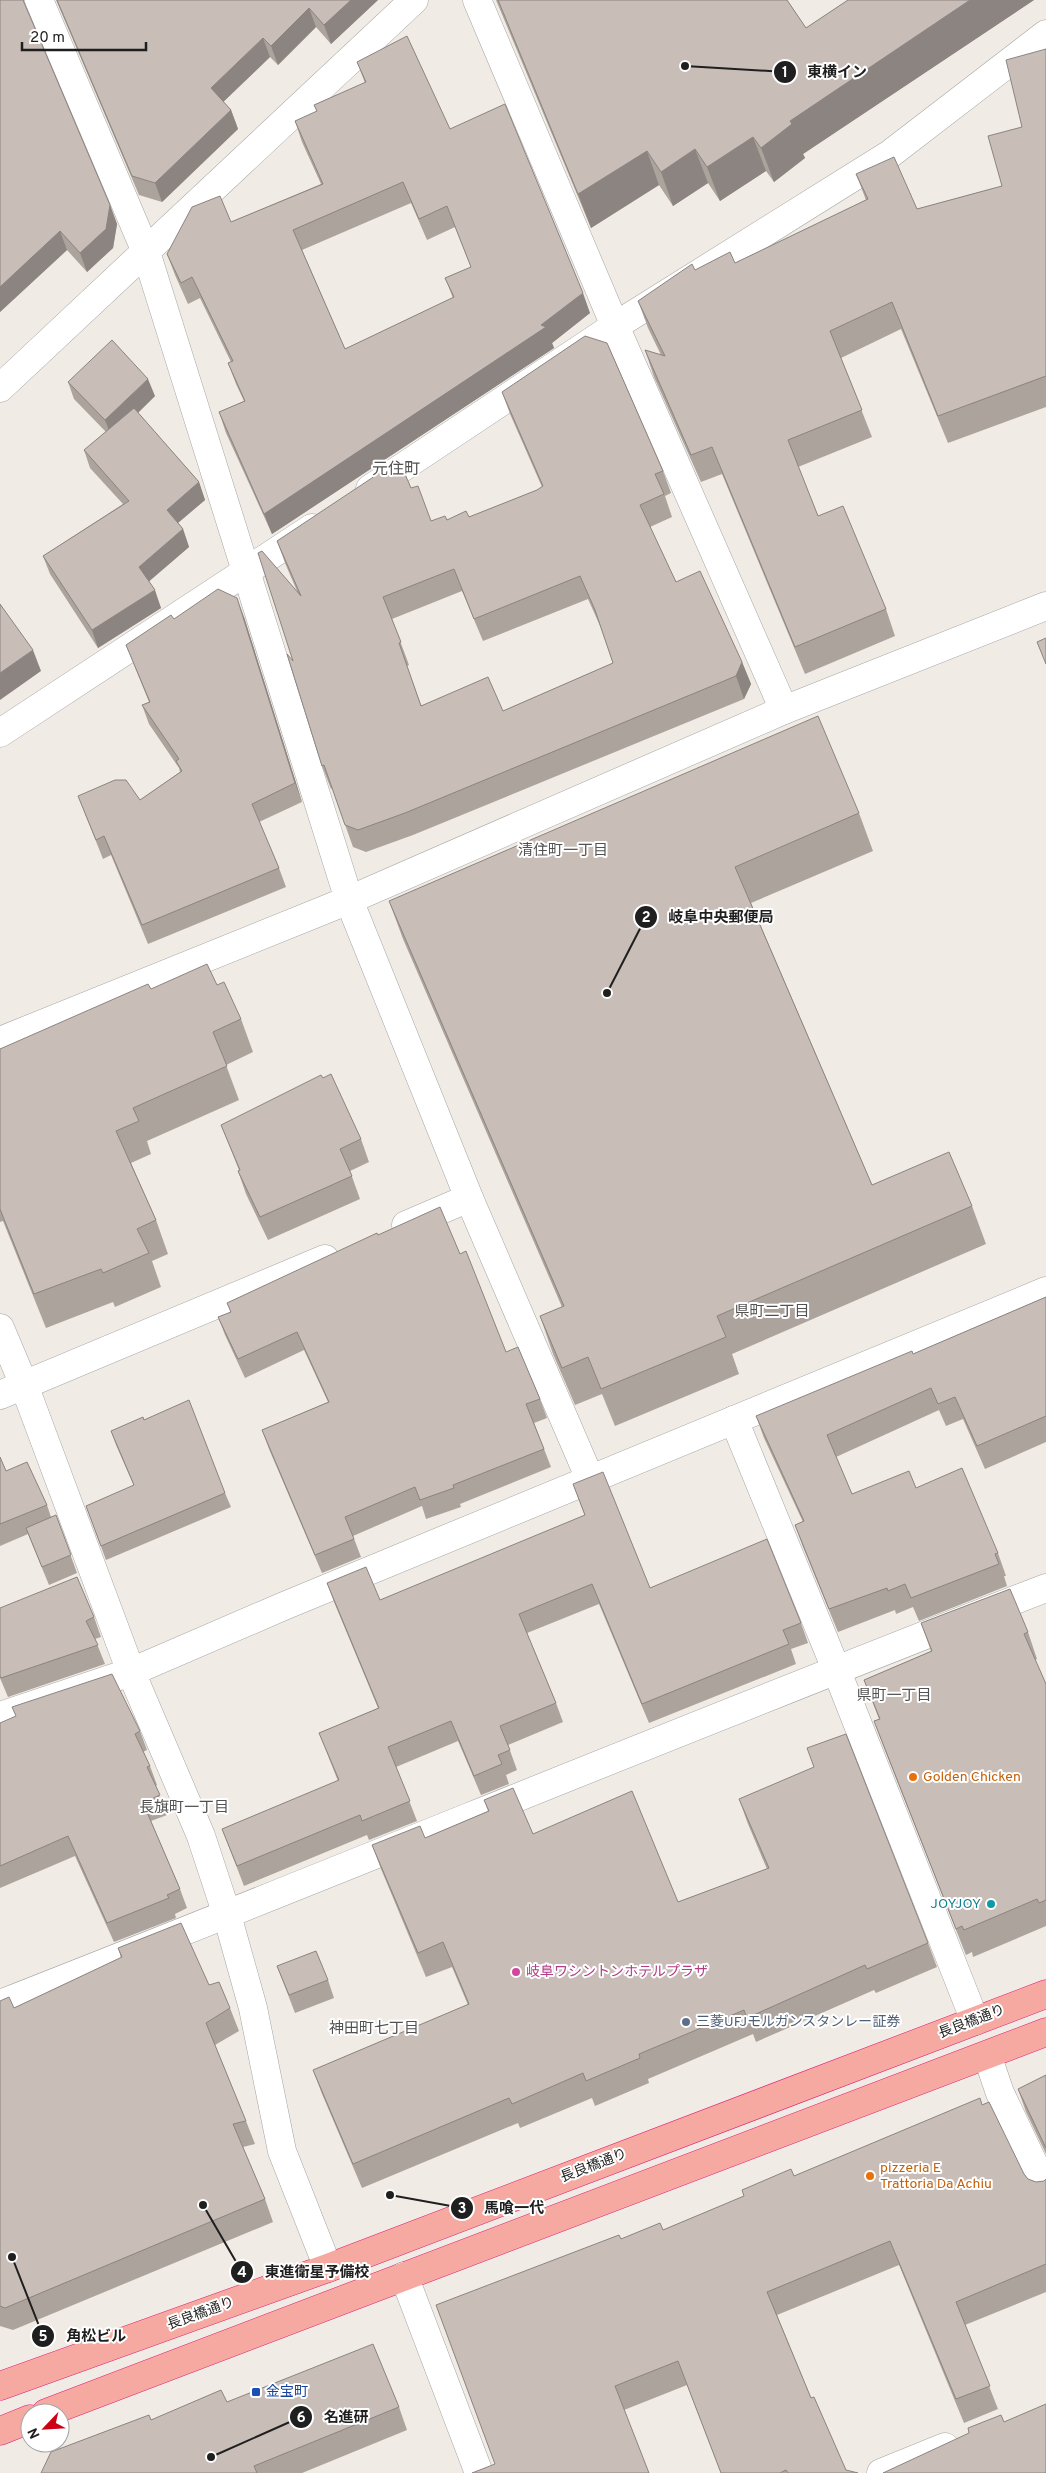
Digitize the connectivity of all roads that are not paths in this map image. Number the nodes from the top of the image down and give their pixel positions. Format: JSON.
{"nodes":[{"id":1,"x":39,"y":0,"type":"edge"},
{"id":2,"x":414,"y":0,"type":"edge"},
{"id":3,"x":477,"y":0,"type":"edge"},
{"id":4,"x":1046,"y":34,"type":"edge"},
{"id":5,"x":146,"y":252,"type":"junction"},
{"id":6,"x":615,"y":326,"type":"junction"},
{"id":7,"x":0,"y":388,"type":"edge"},
{"id":8,"x":245,"y":571,"type":"junction"},
{"id":9,"x":1046,"y":606,"type":"edge"},
{"id":10,"x":784,"y":710,"type":"junction"},
{"id":11,"x":0,"y":733,"type":"edge"},
{"id":12,"x":349,"y":900,"type":"junction"},
{"id":13,"x":0,"y":1041,"type":"edge"},
{"id":14,"x":469,"y":1198,"type":"junction"},
{"id":15,"x":378,"y":1236,"type":"edge"},
{"id":16,"x":351,"y":1248,"type":"edge"},
{"id":17,"x":1046,"y":1292,"type":"edge"},
{"id":18,"x":0,"y":1328,"type":"edge"},
{"id":19,"x":12,"y":1390,"type":"edge"},
{"id":20,"x":734,"y":1420,"type":"junction"},
{"id":21,"x":590,"y":1479,"type":"junction"},
{"id":22,"x":1046,"y":1588,"type":"edge"},
{"id":23,"x":836,"y":1669,"type":"junction"},
{"id":24,"x":131,"y":1672,"type":"junction"},
{"id":25,"x":0,"y":1716,"type":"edge"},
{"id":26,"x":227,"y":1915,"type":"junction"},
{"id":27,"x":1046,"y":1994,"type":"edge"},
{"id":28,"x":0,"y":2004,"type":"edge"},
{"id":29,"x":974,"y":2021,"type":"junction"},
{"id":30,"x":1046,"y":2032,"type":"edge"},
{"id":31,"x":987,"y":2055,"type":"junction"},
{"id":32,"x":1046,"y":2190,"type":"edge"},
{"id":33,"x":328,"y":2268,"type":"junction"},
{"id":34,"x":404,"y":2276,"type":"junction"},
{"id":35,"x":0,"y":2386,"type":"edge"},
{"id":36,"x":70,"y":2404,"type":"edge"},
{"id":37,"x":20,"y":2423,"type":"edge"},
{"id":38,"x":0,"y":2431,"type":"edge"},
{"id":39,"x":965,"y":2439,"type":"edge"},
{"id":40,"x":890,"y":2471,"type":"edge"},
{"id":41,"x":479,"y":2473,"type":"edge"}],
"edges":[{"from":1,"to":5,"type":"street"},
{"from":2,"to":5,"type":"street"},
{"from":3,"to":6,"type":"street"},
{"from":4,"to":6,"type":"street"},
{"from":5,"to":7,"type":"street"},
{"from":5,"to":8,"type":"street"},
{"from":6,"to":8,"type":"street"},
{"from":6,"to":10,"type":"street"},
{"from":8,"to":11,"type":"street"},
{"from":8,"to":12,"type":"street"},
{"from":9,"to":10,"type":"street"},
{"from":10,"to":12,"type":"street"},
{"from":12,"to":13,"type":"street"},
{"from":12,"to":14,"type":"street"},
{"from":14,"to":15,"type":"street"},
{"from":14,"to":21,"type":"street"},
{"from":16,"to":19,"type":"street"},
{"from":17,"to":20,"type":"street"},
{"from":18,"to":19,"type":"street"},
{"from":19,"to":24,"type":"street"},
{"from":20,"to":21,"type":"street"},
{"from":20,"to":23,"type":"street"},
{"from":21,"to":24,"type":"street"},
{"from":22,"to":23,"type":"street"},
{"from":23,"to":26,"type":"street"},
{"from":23,"to":29,"type":"street"},
{"from":24,"to":25,"type":"street"},
{"from":24,"to":26,"type":"street"},
{"from":26,"to":28,"type":"street"},
{"from":26,"to":33,"type":"street"},
{"from":27,"to":29,"type":"highway","name":"長良橋通り"},
{"from":29,"to":33,"type":"highway","name":"長良橋通り"},
{"from":30,"to":31,"type":"highway"},
{"from":31,"to":32,"type":"street"},
{"from":31,"to":34,"type":"highway"},
{"from":33,"to":35,"type":"highway","name":"長良橋通り"},
{"from":34,"to":36,"type":"highway"},
{"from":34,"to":41,"type":"street"},
{"from":37,"to":38,"type":"highway"},
{"from":39,"to":40,"type":"street"}]}
